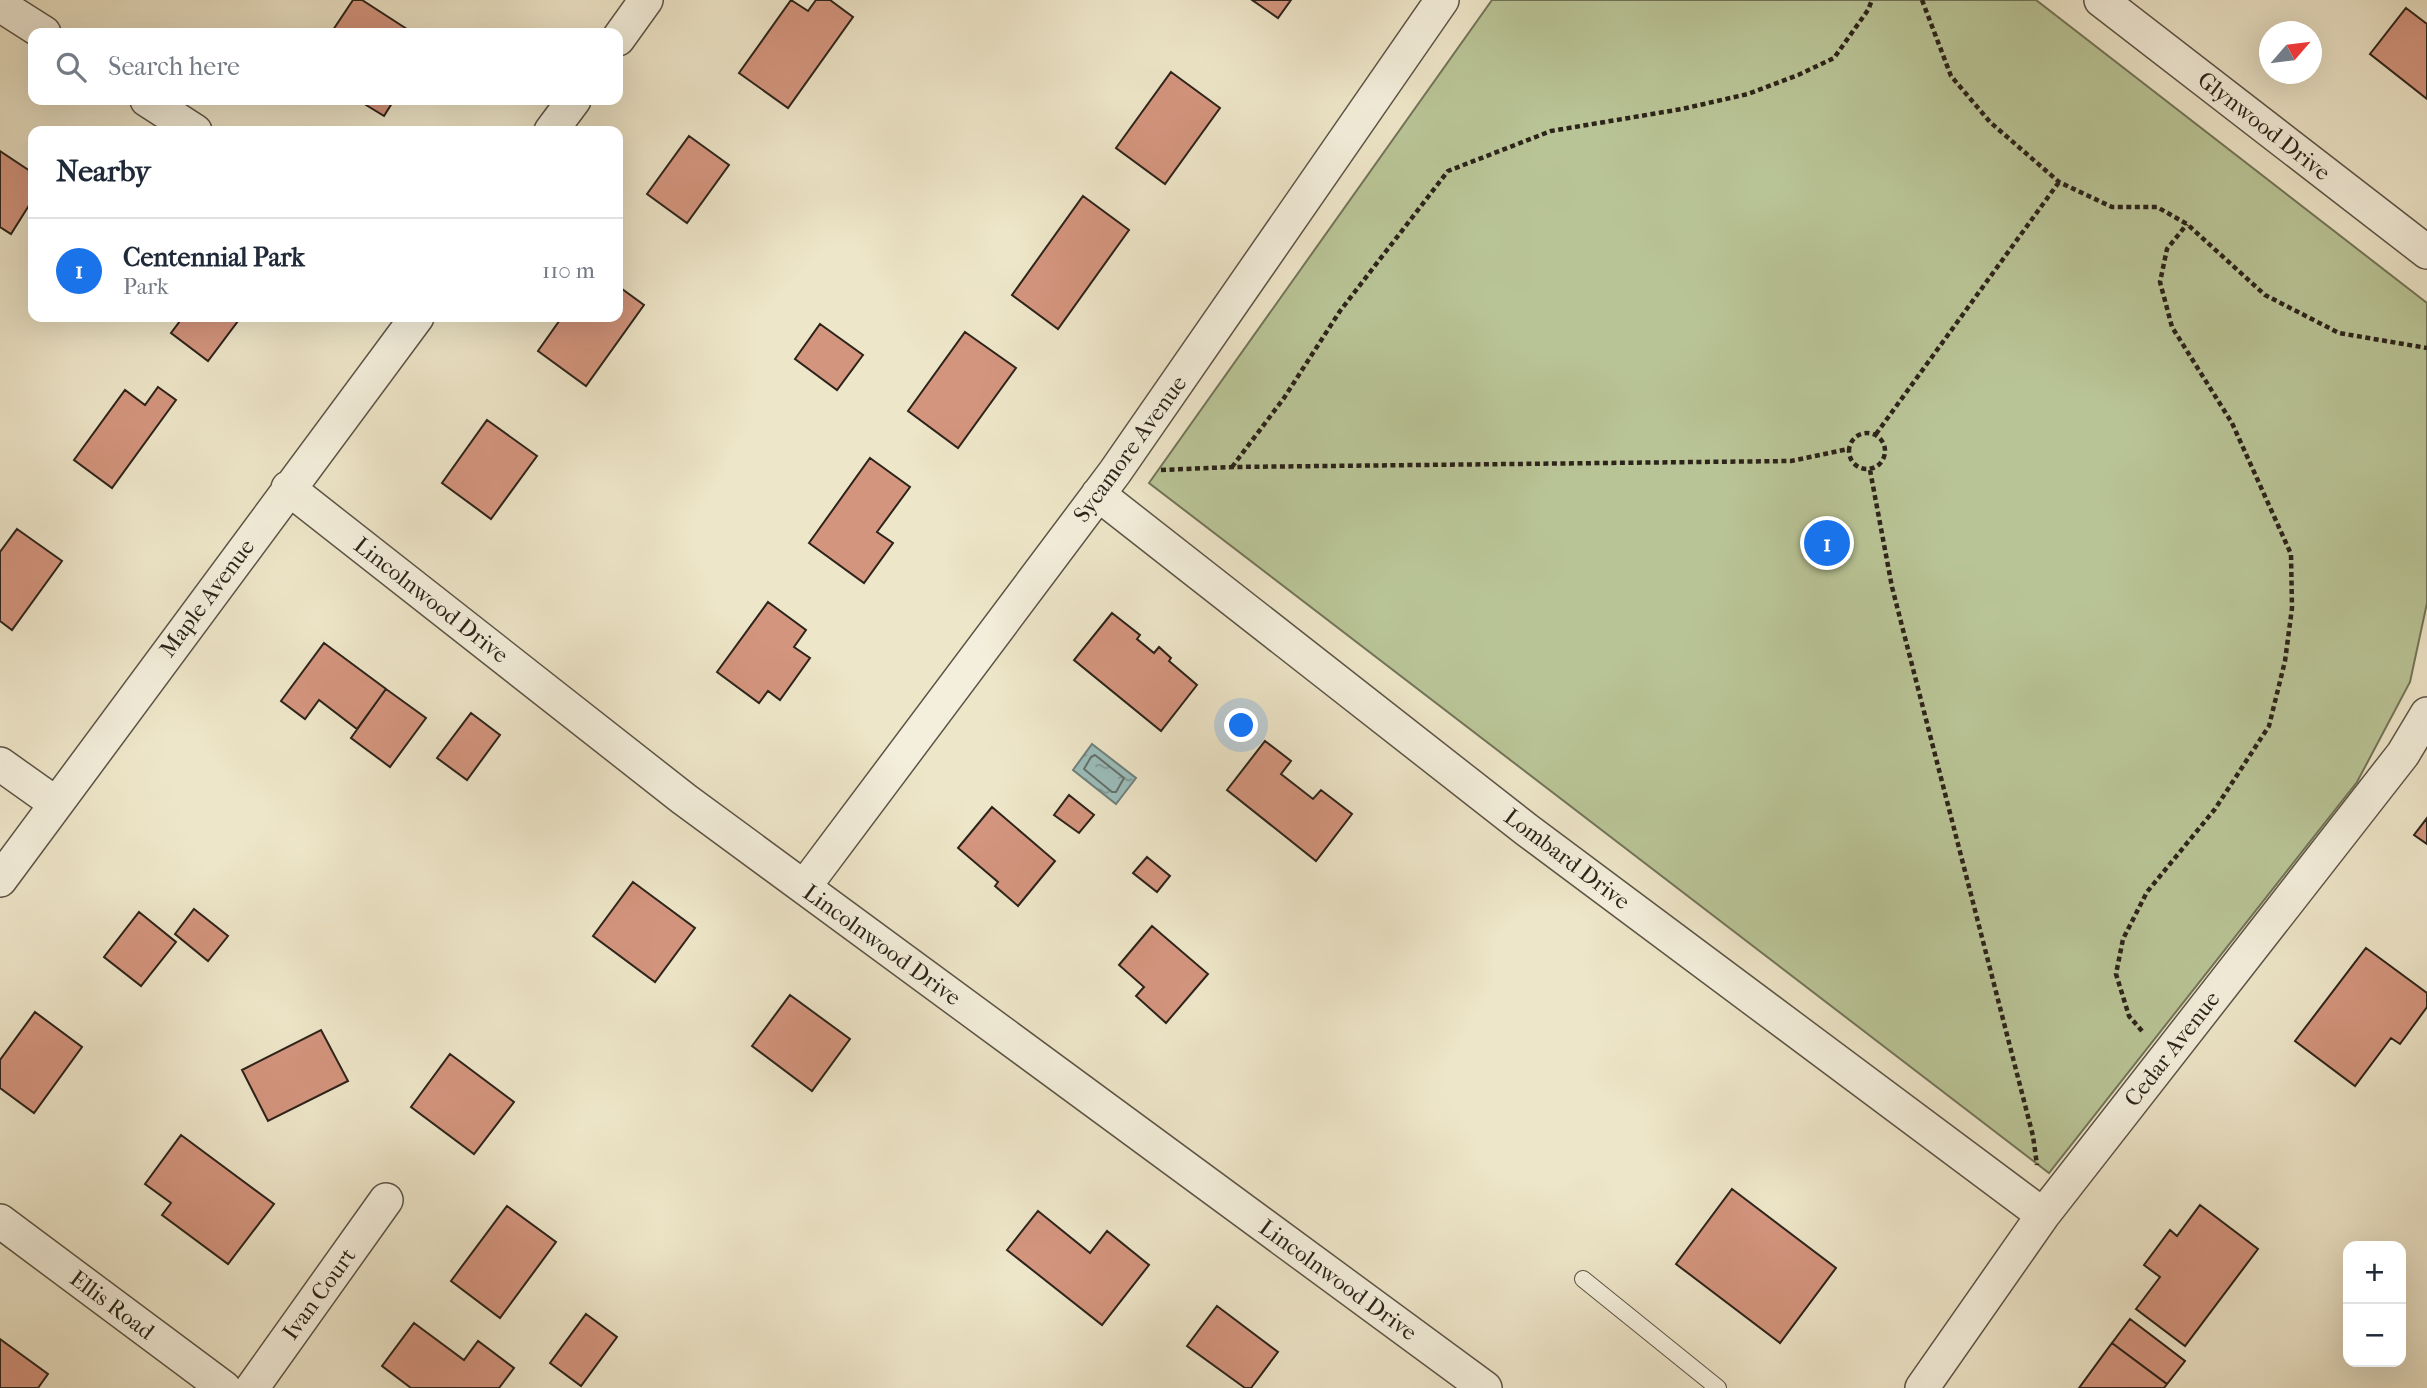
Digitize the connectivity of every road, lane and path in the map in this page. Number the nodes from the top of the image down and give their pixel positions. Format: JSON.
{"nodes":[{"id":1,"x":646,"y":0,"type":"edge"},
{"id":2,"x":1443,"y":0,"type":"edge"},
{"id":3,"x":1872,"y":0,"type":"edge"},
{"id":4,"x":1922,"y":0,"type":"edge"},
{"id":5,"x":2101,"y":0,"type":"edge"},
{"id":6,"x":0,"y":5,"type":"edge"},
{"id":7,"x":36,"y":28,"type":"edge"},
{"id":8,"x":623,"y":32,"type":"edge"},
{"id":9,"x":155,"y":105,"type":"edge"},
{"id":10,"x":570,"y":105,"type":"edge"},
{"id":11,"x":187,"y":126,"type":"edge"},
{"id":12,"x":555,"y":126,"type":"edge"},
{"id":13,"x":2059,"y":182,"type":"junction"},
{"id":14,"x":2187,"y":223,"type":"junction"},
{"id":15,"x":2427,"y":252,"type":"edge"},
{"id":16,"x":413,"y":322,"type":"edge"},
{"id":17,"x":2427,"y":348,"type":"edge"},
{"id":18,"x":1876,"y":434,"type":"junction"},
{"id":19,"x":1848,"y":449,"type":"junction"},
{"id":20,"x":1232,"y":467,"type":"junction"},
{"id":21,"x":1870,"y":470,"type":"junction"},
{"id":22,"x":1107,"y":483,"type":"junction"},
{"id":23,"x":288,"y":488,"type":"junction"},
{"id":24,"x":2427,"y":715,"type":"edge"},
{"id":25,"x":0,"y":764,"type":"edge"},
{"id":26,"x":55,"y":803,"type":"junction"},
{"id":27,"x":0,"y":880,"type":"edge"},
{"id":28,"x":804,"y":887,"type":"junction"},
{"id":29,"x":2165,"y":1058,"type":"junction"},
{"id":30,"x":386,"y":1200,"type":"dead end"},
{"id":31,"x":2043,"y":1215,"type":"junction"},
{"id":32,"x":0,"y":1221,"type":"edge"},
{"id":33,"x":1583,"y":1279,"type":"dead end"},
{"id":34,"x":225,"y":1388,"type":"edge"},
{"id":35,"x":251,"y":1388,"type":"edge"},
{"id":36,"x":1485,"y":1388,"type":"edge"},
{"id":37,"x":1718,"y":1388,"type":"edge"},
{"id":38,"x":1922,"y":1388,"type":"edge"}],
"edges":[{"from":1,"to":8,"type":"street"},
{"from":2,"to":22,"type":"street","name":"Sycamore Avenue"},
{"from":3,"to":20,"type":"path"},
{"from":4,"to":13,"type":"path"},
{"from":5,"to":15,"type":"street","name":"Glynwood Drive"},
{"from":6,"to":7,"type":"street"},
{"from":9,"to":11,"type":"street"},
{"from":10,"to":12,"type":"street"},
{"from":13,"to":14,"type":"path"},
{"from":13,"to":18,"type":"path"},
{"from":14,"to":17,"type":"path"},
{"from":14,"to":29,"type":"path"},
{"from":16,"to":23,"type":"street","name":"Maple Avenue"},
{"from":18,"to":19,"type":"path"},
{"from":18,"to":21,"type":"path"},
{"from":19,"to":20,"type":"path"},
{"from":19,"to":21,"type":"path"},
{"from":20,"to":22,"type":"path"},
{"from":21,"to":31,"type":"path"},
{"from":22,"to":28,"type":"street","name":"Sycamore Avenue"},
{"from":22,"to":31,"type":"street","name":"Lombard Drive"},
{"from":23,"to":26,"type":"street","name":"Maple Avenue"},
{"from":23,"to":28,"type":"street","name":"Lincolnwood Drive"},
{"from":24,"to":29,"type":"street","name":"Cedar Avenue"},
{"from":25,"to":26,"type":"street"},
{"from":26,"to":27,"type":"street","name":"Maple Avenue"},
{"from":28,"to":36,"type":"street","name":"Lincolnwood Drive"},
{"from":29,"to":31,"type":"street","name":"Cedar Avenue"},
{"from":30,"to":35,"type":"street","name":"Ivan Court"},
{"from":31,"to":38,"type":"street","name":"Cedar Avenue"},
{"from":32,"to":34,"type":"street","name":"Ellis Road"},
{"from":33,"to":37,"type":"lane"}]}
